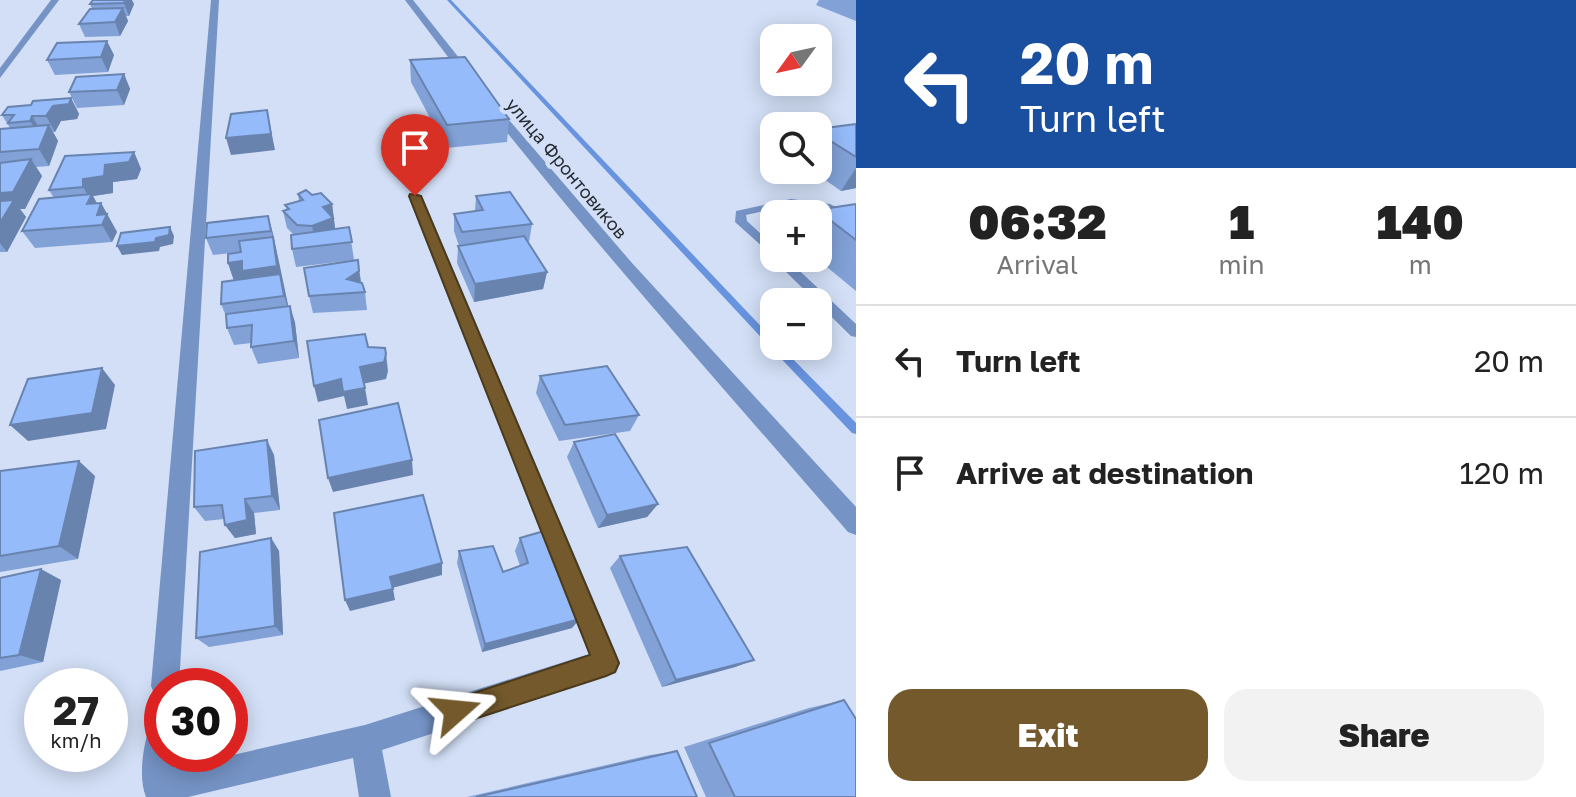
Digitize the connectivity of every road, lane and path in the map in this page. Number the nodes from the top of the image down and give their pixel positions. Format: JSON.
{"nodes":[{"id":1,"x":55,"y":0,"type":"edge"},
{"id":2,"x":215,"y":0,"type":"edge"},
{"id":3,"x":409,"y":0,"type":"edge"},
{"id":4,"x":0,"y":75,"type":"edge"},
{"id":5,"x":479,"y":89,"type":"edge"},
{"id":6,"x":488,"y":101,"type":"edge"},
{"id":7,"x":415,"y":196,"type":"dead end"},
{"id":8,"x":760,"y":209,"type":"edge"},
{"id":9,"x":760,"y":240,"type":"edge"},
{"id":10,"x":794,"y":272,"type":"edge"},
{"id":11,"x":856,"y":332,"type":"edge"},
{"id":12,"x":856,"y":524,"type":"edge"},
{"id":13,"x":166,"y":668,"type":"edge"},
{"id":14,"x":365,"y":740,"type":"junction"},
{"id":15,"x":248,"y":767,"type":"edge"},
{"id":16,"x":159,"y":772,"type":"edge"},
{"id":17,"x":227,"y":772,"type":"edge"},
{"id":18,"x":375,"y":797,"type":"edge"}],
"edges":[{"from":1,"to":4,"type":"street"},
{"from":2,"to":13,"type":"street"},
{"from":3,"to":5,"type":"street","name":"улица Фронтовиков"},
{"from":6,"to":12,"type":"street","name":"улица Фронтовиков"},
{"from":7,"to":14,"type":"street"},
{"from":8,"to":9,"type":"lane"},
{"from":10,"to":11,"type":"lane"},
{"from":14,"to":15,"type":"street"},
{"from":14,"to":18,"type":"street"},
{"from":16,"to":17,"type":"street"}]}
